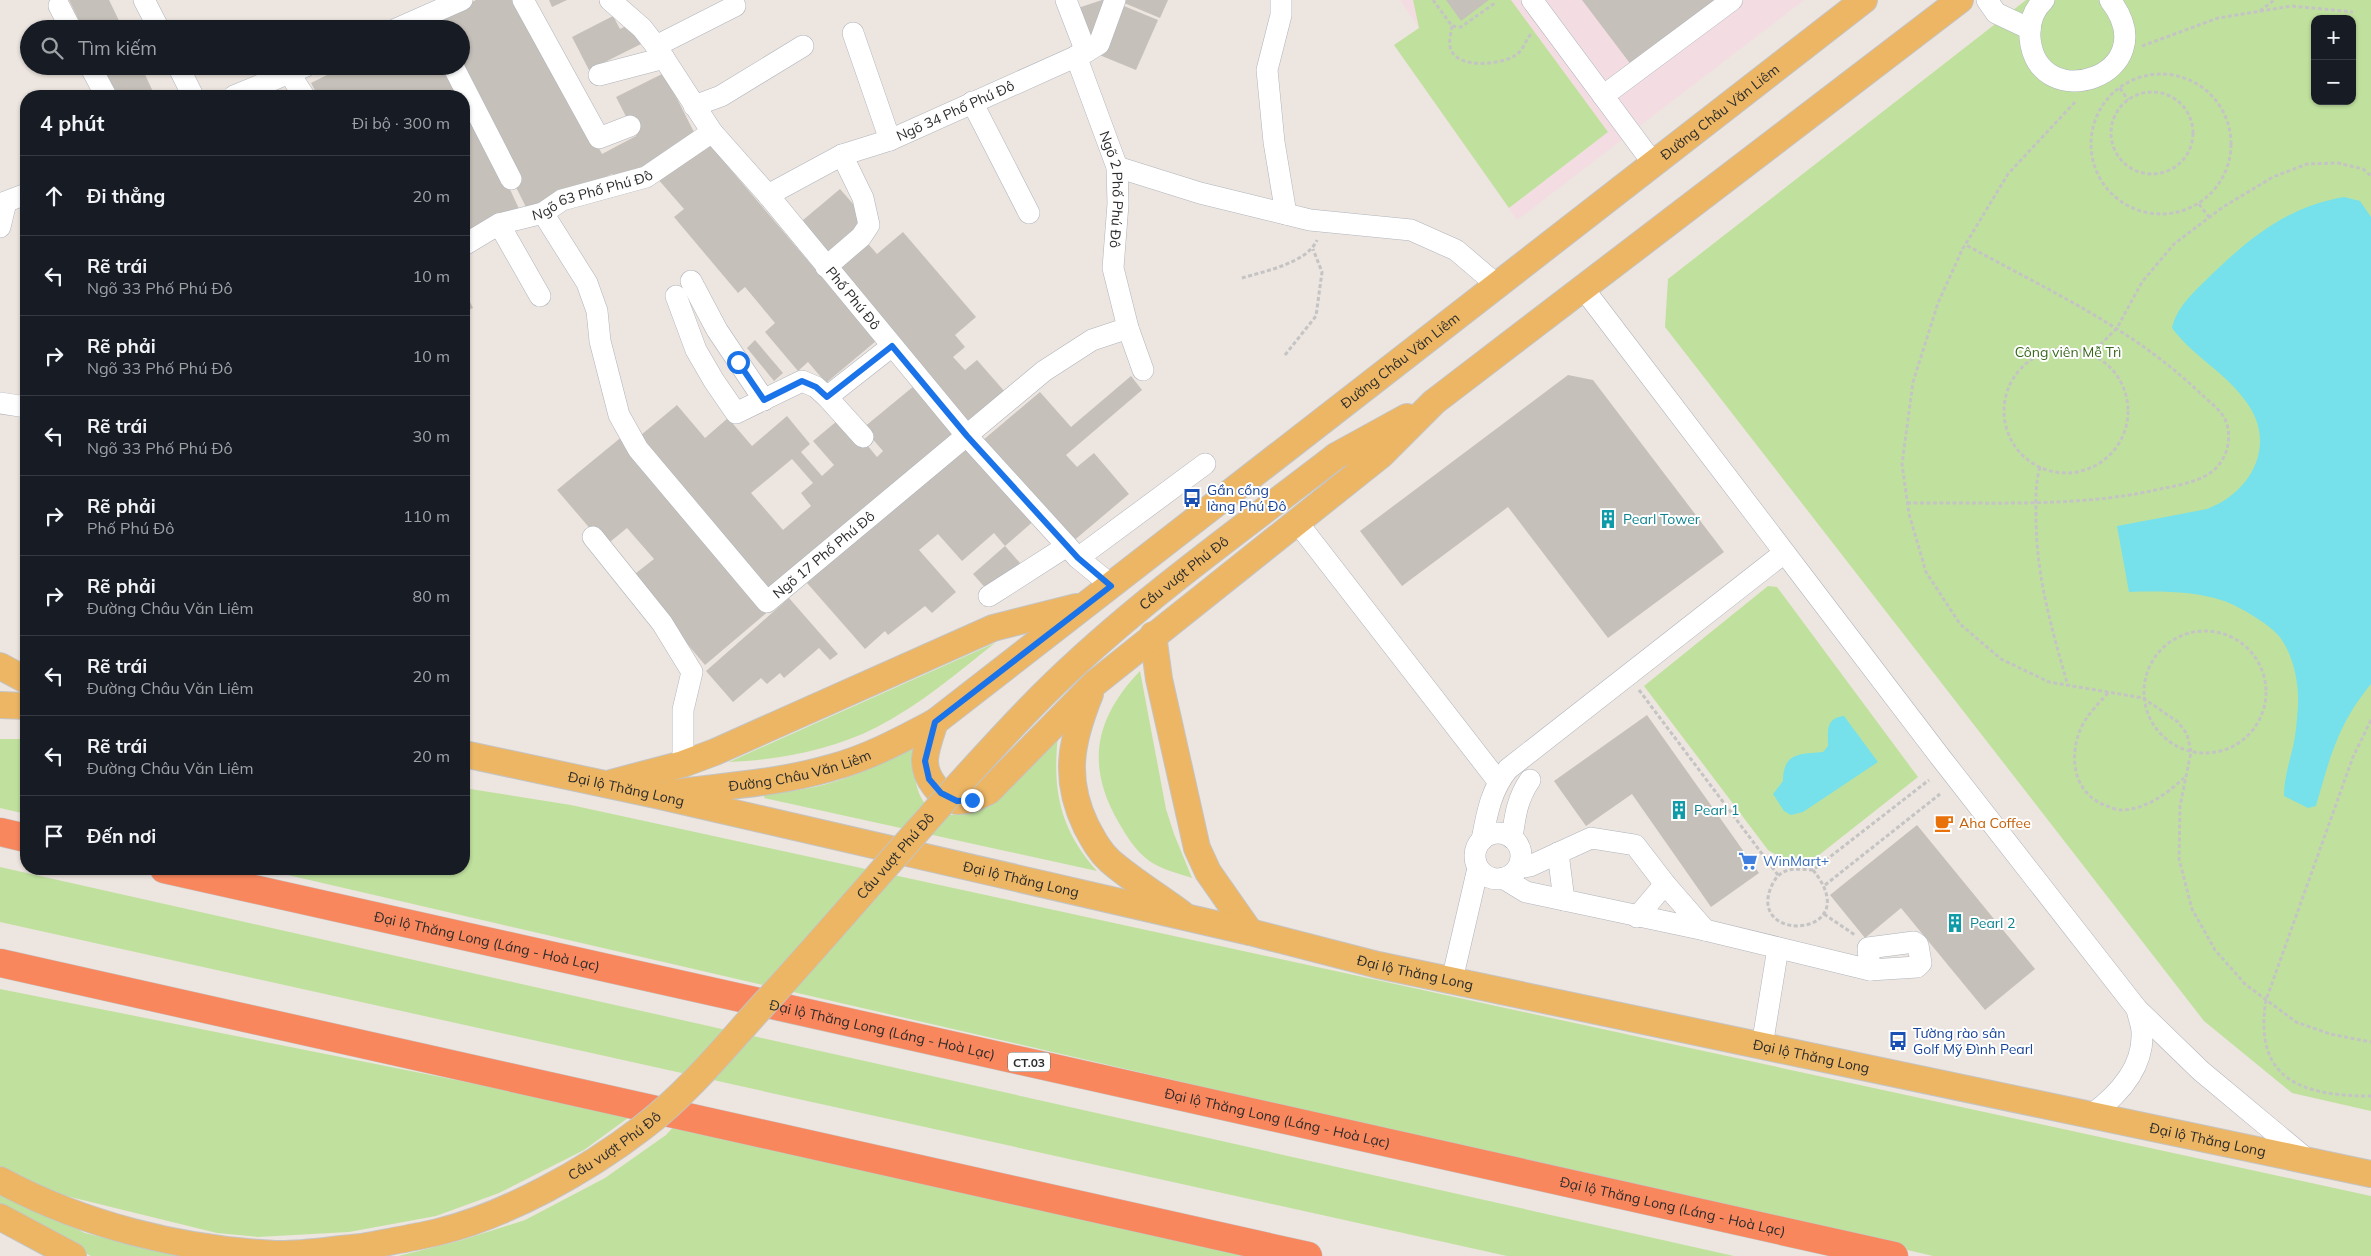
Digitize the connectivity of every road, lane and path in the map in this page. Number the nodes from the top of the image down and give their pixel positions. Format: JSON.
{"nodes":[{"id":1,"x":144,"y":0,"type":"edge"},
{"id":2,"x":462,"y":0,"type":"edge"},
{"id":3,"x":523,"y":0,"type":"edge"},
{"id":4,"x":610,"y":0,"type":"edge"},
{"id":5,"x":1066,"y":0,"type":"edge"},
{"id":6,"x":1115,"y":0,"type":"edge"},
{"id":7,"x":1281,"y":0,"type":"edge"},
{"id":8,"x":1433,"y":0,"type":"edge"},
{"id":9,"x":1532,"y":0,"type":"edge"},
{"id":10,"x":1732,"y":0,"type":"edge"},
{"id":11,"x":1864,"y":0,"type":"edge"},
{"id":12,"x":1986,"y":0,"type":"edge"},
{"id":13,"x":2044,"y":0,"type":"edge"},
{"id":14,"x":2110,"y":0,"type":"edge"},
{"id":15,"x":2274,"y":0,"type":"edge"},
{"id":16,"x":1495,"y":3,"type":"dead end"},
{"id":17,"x":1943,"y":5,"type":"edge"},
{"id":18,"x":59,"y":6,"type":"dead end"},
{"id":19,"x":735,"y":6,"type":"dead end"},
{"id":20,"x":2260,"y":11,"type":"junction"},
{"id":21,"x":2352,"y":12,"type":"dead end"},
{"id":22,"x":66,"y":20,"type":"edge"},
{"id":23,"x":154,"y":20,"type":"edge"},
{"id":24,"x":434,"y":20,"type":"edge"},
{"id":25,"x":1547,"y":20,"type":"junction"},
{"id":26,"x":1452,"y":26,"type":"junction"},
{"id":27,"x":2030,"y":29,"type":"junction"},
{"id":28,"x":853,"y":33,"type":"dead end"},
{"id":29,"x":803,"y":46,"type":"dead end"},
{"id":30,"x":660,"y":52,"type":"junction"},
{"id":31,"x":1081,"y":54,"type":"junction"},
{"id":32,"x":2119,"y":58,"type":"junction"},
{"id":33,"x":95,"y":75,"type":"edge"},
{"id":34,"x":182,"y":75,"type":"edge"},
{"id":35,"x":285,"y":75,"type":"edge"},
{"id":36,"x":298,"y":75,"type":"edge"},
{"id":37,"x":458,"y":75,"type":"edge"},
{"id":38,"x":599,"y":75,"type":"dead end"},
{"id":39,"x":2097,"y":77,"type":"junction"},
{"id":40,"x":103,"y":90,"type":"edge"},
{"id":41,"x":190,"y":90,"type":"edge"},
{"id":42,"x":249,"y":90,"type":"edge"},
{"id":43,"x":302,"y":90,"type":"edge"},
{"id":44,"x":465,"y":90,"type":"edge"},
{"id":45,"x":1603,"y":96,"type":"junction"},
{"id":46,"x":470,"y":99,"type":"edge"},
{"id":47,"x":972,"y":102,"type":"junction"},
{"id":48,"x":694,"y":106,"type":"junction"},
{"id":49,"x":630,"y":126,"type":"dead end"},
{"id":50,"x":712,"y":132,"type":"junction"},
{"id":51,"x":890,"y":140,"type":"junction"},
{"id":52,"x":842,"y":155,"type":"junction"},
{"id":53,"x":1653,"y":163,"type":"junction"},
{"id":54,"x":2128,"y":166,"type":"joint"},
{"id":55,"x":1117,"y":167,"type":"junction"},
{"id":56,"x":2371,"y":176,"type":"edge"},
{"id":57,"x":511,"y":179,"type":"dead end"},
{"id":58,"x":768,"y":195,"type":"junction"},
{"id":59,"x":20,"y":196,"type":"edge"},
{"id":60,"x":3,"y":203,"type":"edge"},
{"id":61,"x":2199,"y":204,"type":"junction"},
{"id":62,"x":543,"y":213,"type":"junction"},
{"id":63,"x":1029,"y":213,"type":"dead end"},
{"id":64,"x":1286,"y":214,"type":"junction"},
{"id":65,"x":2209,"y":217,"type":"junction"},
{"id":66,"x":1324,"y":221,"type":"junction"},
{"id":67,"x":499,"y":224,"type":"junction"},
{"id":68,"x":0,"y":227,"type":"edge"},
{"id":69,"x":470,"y":241,"type":"edge"},
{"id":70,"x":1966,"y":245,"type":"junction"},
{"id":71,"x":1313,"y":249,"type":"junction"},
{"id":72,"x":826,"y":267,"type":"junction"},
{"id":73,"x":1242,"y":278,"type":"dead end"},
{"id":74,"x":691,"y":281,"type":"dead end"},
{"id":75,"x":1497,"y":284,"type":"junction"},
{"id":76,"x":1583,"y":288,"type":"junction"},
{"id":77,"x":540,"y":296,"type":"dead end"},
{"id":78,"x":676,"y":296,"type":"dead end"},
{"id":79,"x":1128,"y":328,"type":"junction"},
{"id":80,"x":2117,"y":328,"type":"junction"},
{"id":81,"x":892,"y":346,"type":"junction"},
{"id":82,"x":2091,"y":354,"type":"junction"},
{"id":83,"x":1286,"y":355,"type":"dead end"},
{"id":84,"x":1143,"y":370,"type":"dead end"},
{"id":85,"x":827,"y":397,"type":"junction"},
{"id":86,"x":764,"y":400,"type":"junction"},
{"id":87,"x":1434,"y":402,"type":"junction"},
{"id":88,"x":0,"y":403,"type":"edge"},
{"id":89,"x":20,"y":406,"type":"edge"},
{"id":90,"x":967,"y":436,"type":"junction"},
{"id":91,"x":863,"y":437,"type":"dead end"},
{"id":92,"x":1205,"y":464,"type":"dead end"},
{"id":93,"x":2040,"y":467,"type":"junction"},
{"id":94,"x":2036,"y":502,"type":"junction"},
{"id":95,"x":1907,"y":503,"type":"junction"},
{"id":96,"x":1297,"y":522,"type":"junction"},
{"id":97,"x":593,"y":537,"type":"dead end"},
{"id":98,"x":1073,"y":552,"type":"junction"},
{"id":99,"x":1784,"y":553,"type":"junction"},
{"id":100,"x":1111,"y":586,"type":"junction"},
{"id":101,"x":989,"y":596,"type":"dead end"},
{"id":102,"x":1086,"y":604,"type":"junction"},
{"id":103,"x":1153,"y":635,"type":"junction"},
{"id":104,"x":0,"y":666,"type":"edge"},
{"id":105,"x":20,"y":677,"type":"edge"},
{"id":106,"x":1094,"y":684,"type":"junction"},
{"id":107,"x":1636,"y":685,"type":"dead end"},
{"id":108,"x":2068,"y":686,"type":"junction"},
{"id":109,"x":2108,"y":693,"type":"junction"},
{"id":110,"x":2143,"y":698,"type":"junction"},
{"id":111,"x":0,"y":705,"type":"edge"},
{"id":112,"x":20,"y":706,"type":"edge"},
{"id":113,"x":2371,"y":720,"type":"edge"},
{"id":114,"x":935,"y":722,"type":"junction"},
{"id":115,"x":2191,"y":752,"type":"junction"},
{"id":116,"x":470,"y":755,"type":"edge"},
{"id":117,"x":683,"y":764,"type":"junction"},
{"id":118,"x":2184,"y":778,"type":"junction"},
{"id":119,"x":1530,"y":780,"type":"dead end"},
{"id":120,"x":1929,"y":780,"type":"dead end"},
{"id":121,"x":1498,"y":781,"type":"junction"},
{"id":122,"x":607,"y":784,"type":"junction"},
{"id":123,"x":1940,"y":794,"type":"dead end"},
{"id":124,"x":656,"y":795,"type":"junction"},
{"id":125,"x":0,"y":832,"type":"edge"},
{"id":126,"x":20,"y":837,"type":"edge"},
{"id":127,"x":1512,"y":838,"type":"junction"},
{"id":128,"x":1482,"y":840,"type":"junction"},
{"id":129,"x":1558,"y":854,"type":"junction"},
{"id":130,"x":1478,"y":868,"type":"junction"},
{"id":131,"x":1813,"y":870,"type":"junction"},
{"id":132,"x":1511,"y":873,"type":"junction"},
{"id":133,"x":191,"y":875,"type":"edge"},
{"id":134,"x":1778,"y":875,"type":"junction"},
{"id":135,"x":1665,"y":884,"type":"junction"},
{"id":136,"x":1825,"y":884,"type":"junction"},
{"id":137,"x":1564,"y":900,"type":"junction"},
{"id":138,"x":1824,"y":914,"type":"junction"},
{"id":139,"x":1637,"y":916,"type":"junction"},
{"id":140,"x":1190,"y":919,"type":"junction"},
{"id":141,"x":1705,"y":930,"type":"junction"},
{"id":142,"x":1250,"y":932,"type":"junction"},
{"id":143,"x":1870,"y":947,"type":"junction"},
{"id":144,"x":1778,"y":948,"type":"junction"},
{"id":145,"x":1830,"y":960,"type":"junction"},
{"id":146,"x":0,"y":963,"type":"edge"},
{"id":147,"x":1870,"y":970,"type":"junction"},
{"id":148,"x":1452,"y":980,"type":"junction"},
{"id":149,"x":2266,"y":1000,"type":"junction"},
{"id":150,"x":2137,"y":1009,"type":"junction"},
{"id":151,"x":2371,"y":1042,"type":"edge"},
{"id":152,"x":1762,"y":1046,"type":"junction"},
{"id":153,"x":2371,"y":1096,"type":"edge"},
{"id":154,"x":2090,"y":1115,"type":"junction"},
{"id":155,"x":2308,"y":1161,"type":"junction"},
{"id":156,"x":2371,"y":1174,"type":"edge"},
{"id":157,"x":0,"y":1180,"type":"edge"},
{"id":158,"x":0,"y":1217,"type":"edge"},
{"id":159,"x":74,"y":1256,"type":"edge"},
{"id":160,"x":1308,"y":1256,"type":"edge"},
{"id":161,"x":1894,"y":1256,"type":"edge"}],
"edges":[{"from":1,"to":23,"type":"street"},
{"from":2,"to":24,"type":"street"},
{"from":3,"to":49,"type":"street"},
{"from":4,"to":30,"type":"street","name":"Phố Phú Đô"},
{"from":5,"to":31,"type":"street","name":"Ngõ 2 Phố Phú Đô"},
{"from":6,"to":31,"type":"street","name":"Ngõ 34 Phố Phú Đô"},
{"from":7,"to":64,"type":"street"},
{"from":8,"to":26,"type":"path"},
{"from":9,"to":25,"type":"street"},
{"from":10,"to":45,"type":"street"},
{"from":11,"to":53,"type":"main road","name":"Đường Châu Văn Liêm"},
{"from":12,"to":27,"type":"street"},
{"from":13,"to":27,"type":"street"},
{"from":14,"to":32,"type":"street"},
{"from":15,"to":20,"type":"path"},
{"from":16,"to":26,"type":"path"},
{"from":17,"to":76,"type":"main road"},
{"from":18,"to":22,"type":"street"},
{"from":19,"to":30,"type":"street"},
{"from":20,"to":21,"type":"path"},
{"from":20,"to":32,"type":"path"},
{"from":25,"to":26,"type":"path"},
{"from":25,"to":45,"type":"street"},
{"from":27,"to":39,"type":"street"},
{"from":28,"to":51,"type":"street"},
{"from":29,"to":48,"type":"street"},
{"from":30,"to":38,"type":"street"},
{"from":30,"to":48,"type":"street","name":"Phố Phú Đô"},
{"from":31,"to":47,"type":"street","name":"Ngõ 34 Phố Phú Đô"},
{"from":31,"to":55,"type":"street","name":"Ngõ 2 Phố Phú Đô"},
{"from":32,"to":39,"type":"street"},
{"from":33,"to":40,"type":"street"},
{"from":34,"to":41,"type":"street"},
{"from":35,"to":42,"type":"street"},
{"from":36,"to":43,"type":"street"},
{"from":37,"to":44,"type":"street"},
{"from":39,"to":70,"type":"path"},
{"from":45,"to":53,"type":"street"},
{"from":46,"to":57,"type":"street"},
{"from":47,"to":51,"type":"street","name":"Ngõ 34 Phố Phú Đô"},
{"from":47,"to":63,"type":"street"},
{"from":48,"to":50,"type":"street","name":"Phố Phú Đô"},
{"from":50,"to":58,"type":"street","name":"Phố Phú Đô"},
{"from":50,"to":62,"type":"street","name":"Ngõ 63 Phố Phú Đô"},
{"from":51,"to":52,"type":"street","name":"Ngõ 34 Phố Phú Đô"},
{"from":52,"to":58,"type":"street","name":"Ngõ 34 Phố Phú Đô"},
{"from":52,"to":72,"type":"street"},
{"from":53,"to":75,"type":"main road","name":"Đường Châu Văn Liêm"},
{"from":54,"to":54,"type":"path"},
{"from":55,"to":64,"type":"street"},
{"from":55,"to":79,"type":"street","name":"Ngõ 2 Phố Phú Đô"},
{"from":56,"to":65,"type":"path"},
{"from":58,"to":72,"type":"street","name":"Phố Phú Đô"},
{"from":59,"to":60,"type":"street"},
{"from":60,"to":68,"type":"street"},
{"from":61,"to":61,"type":"path"},
{"from":61,"to":65,"type":"path"},
{"from":62,"to":67,"type":"street","name":"Ngõ 63 Phố Phú Đô"},
{"from":62,"to":90,"type":"street","name":"Ngõ 17 Phố Phú Đô"},
{"from":64,"to":66,"type":"street"},
{"from":65,"to":80,"type":"path"},
{"from":66,"to":71,"type":"path"},
{"from":66,"to":75,"type":"street"},
{"from":67,"to":69,"type":"street","name":"Ngõ 63 Phố Phú Đô"},
{"from":67,"to":77,"type":"street"},
{"from":70,"to":80,"type":"path"},
{"from":70,"to":95,"type":"path"},
{"from":71,"to":73,"type":"path"},
{"from":71,"to":83,"type":"path"},
{"from":72,"to":81,"type":"street","name":"Phố Phú Đô"},
{"from":74,"to":86,"type":"street"},
{"from":75,"to":100,"type":"main road","name":"Đường Châu Văn Liêm"},
{"from":76,"to":87,"type":"main road"},
{"from":76,"to":99,"type":"street"},
{"from":78,"to":86,"type":"street"},
{"from":79,"to":84,"type":"street","name":"Ngõ 2 Phố Phú Đô"},
{"from":79,"to":90,"type":"street"},
{"from":80,"to":82,"type":"path"},
{"from":80,"to":94,"type":"path"},
{"from":81,"to":85,"type":"street"},
{"from":81,"to":90,"type":"street","name":"Phố Phú Đô"},
{"from":82,"to":93,"type":"path"},
{"from":82,"to":93,"type":"path"},
{"from":85,"to":86,"type":"street"},
{"from":85,"to":91,"type":"street"},
{"from":87,"to":96,"type":"main road"},
{"from":87,"to":157,"type":"main road","name":"Cầu vượt Phú Đô","bridge":true},
{"from":88,"to":89,"type":"street"},
{"from":90,"to":98,"type":"street","name":"Phố Phú Đô"},
{"from":92,"to":98,"type":"street"},
{"from":93,"to":94,"type":"path"},
{"from":94,"to":95,"type":"path"},
{"from":94,"to":108,"type":"path"},
{"from":95,"to":108,"type":"path"},
{"from":96,"to":103,"type":"main road"},
{"from":96,"to":121,"type":"street"},
{"from":97,"to":117,"type":"street"},
{"from":98,"to":100,"type":"street","name":"Phố Phú Đô"},
{"from":98,"to":101,"type":"street"},
{"from":99,"to":121,"type":"street"},
{"from":99,"to":150,"type":"street"},
{"from":100,"to":102,"type":"main road","name":"Đường Châu Văn Liêm"},
{"from":102,"to":114,"type":"main road","name":"Đường Châu Văn Liêm"},
{"from":102,"to":117,"type":"main road"},
{"from":103,"to":106,"type":"main road"},
{"from":103,"to":142,"type":"main road"},
{"from":104,"to":105,"type":"main road"},
{"from":106,"to":114,"type":"main road"},
{"from":106,"to":140,"type":"main road"},
{"from":107,"to":134,"type":"path"},
{"from":108,"to":109,"type":"path"},
{"from":109,"to":110,"type":"path"},
{"from":109,"to":118,"type":"path"},
{"from":110,"to":115,"type":"path"},
{"from":110,"to":115,"type":"path"},
{"from":110,"to":115,"type":"path"},
{"from":111,"to":112,"type":"main road"},
{"from":113,"to":149,"type":"path"},
{"from":114,"to":124,"type":"main road","name":"Đường Châu Văn Liêm"},
{"from":115,"to":118,"type":"path"},
{"from":116,"to":122,"type":"main road","name":"Đại lộ Thăng Long"},
{"from":117,"to":122,"type":"main road"},
{"from":118,"to":149,"type":"path"},
{"from":119,"to":127,"type":"street"},
{"from":120,"to":131,"type":"path"},
{"from":121,"to":128,"type":"street"},
{"from":122,"to":124,"type":"main road","name":"Đại lộ Thăng Long"},
{"from":123,"to":136,"type":"path"},
{"from":124,"to":140,"type":"main road","name":"Đại lộ Thăng Long"},
{"from":125,"to":126,"type":"highway"},
{"from":127,"to":128,"type":"street"},
{"from":127,"to":132,"type":"street"},
{"from":128,"to":130,"type":"street"},
{"from":129,"to":132,"type":"street"},
{"from":129,"to":135,"type":"street"},
{"from":129,"to":137,"type":"street"},
{"from":130,"to":132,"type":"street"},
{"from":130,"to":148,"type":"street"},
{"from":131,"to":134,"type":"path"},
{"from":131,"to":136,"type":"path"},
{"from":132,"to":137,"type":"street"},
{"from":133,"to":161,"type":"highway","name":"Đại lộ Thăng Long (Láng - Hoà Lạc)","number":"CT.03"},
{"from":134,"to":138,"type":"path"},
{"from":135,"to":139,"type":"street"},
{"from":135,"to":141,"type":"street"},
{"from":136,"to":138,"type":"path"},
{"from":137,"to":139,"type":"street"},
{"from":138,"to":143,"type":"path"},
{"from":139,"to":141,"type":"street"},
{"from":140,"to":142,"type":"main road","name":"Đại lộ Thăng Long"},
{"from":141,"to":144,"type":"street"},
{"from":142,"to":148,"type":"main road","name":"Đại lộ Thăng Long"},
{"from":143,"to":145,"type":"street"},
{"from":143,"to":147,"type":"street"},
{"from":143,"to":147,"type":"street"},
{"from":144,"to":145,"type":"street"},
{"from":144,"to":152,"type":"street"},
{"from":145,"to":147,"type":"street"},
{"from":146,"to":160,"type":"highway"},
{"from":148,"to":152,"type":"main road","name":"Đại lộ Thăng Long"},
{"from":149,"to":151,"type":"path"},
{"from":149,"to":153,"type":"path"},
{"from":150,"to":154,"type":"street"},
{"from":150,"to":155,"type":"street"},
{"from":152,"to":154,"type":"main road","name":"Đại lộ Thăng Long"},
{"from":154,"to":155,"type":"main road","name":"Đại lộ Thăng Long"},
{"from":155,"to":156,"type":"main road","name":"Đại lộ Thăng Long"},
{"from":158,"to":159,"type":"main road"}]}
